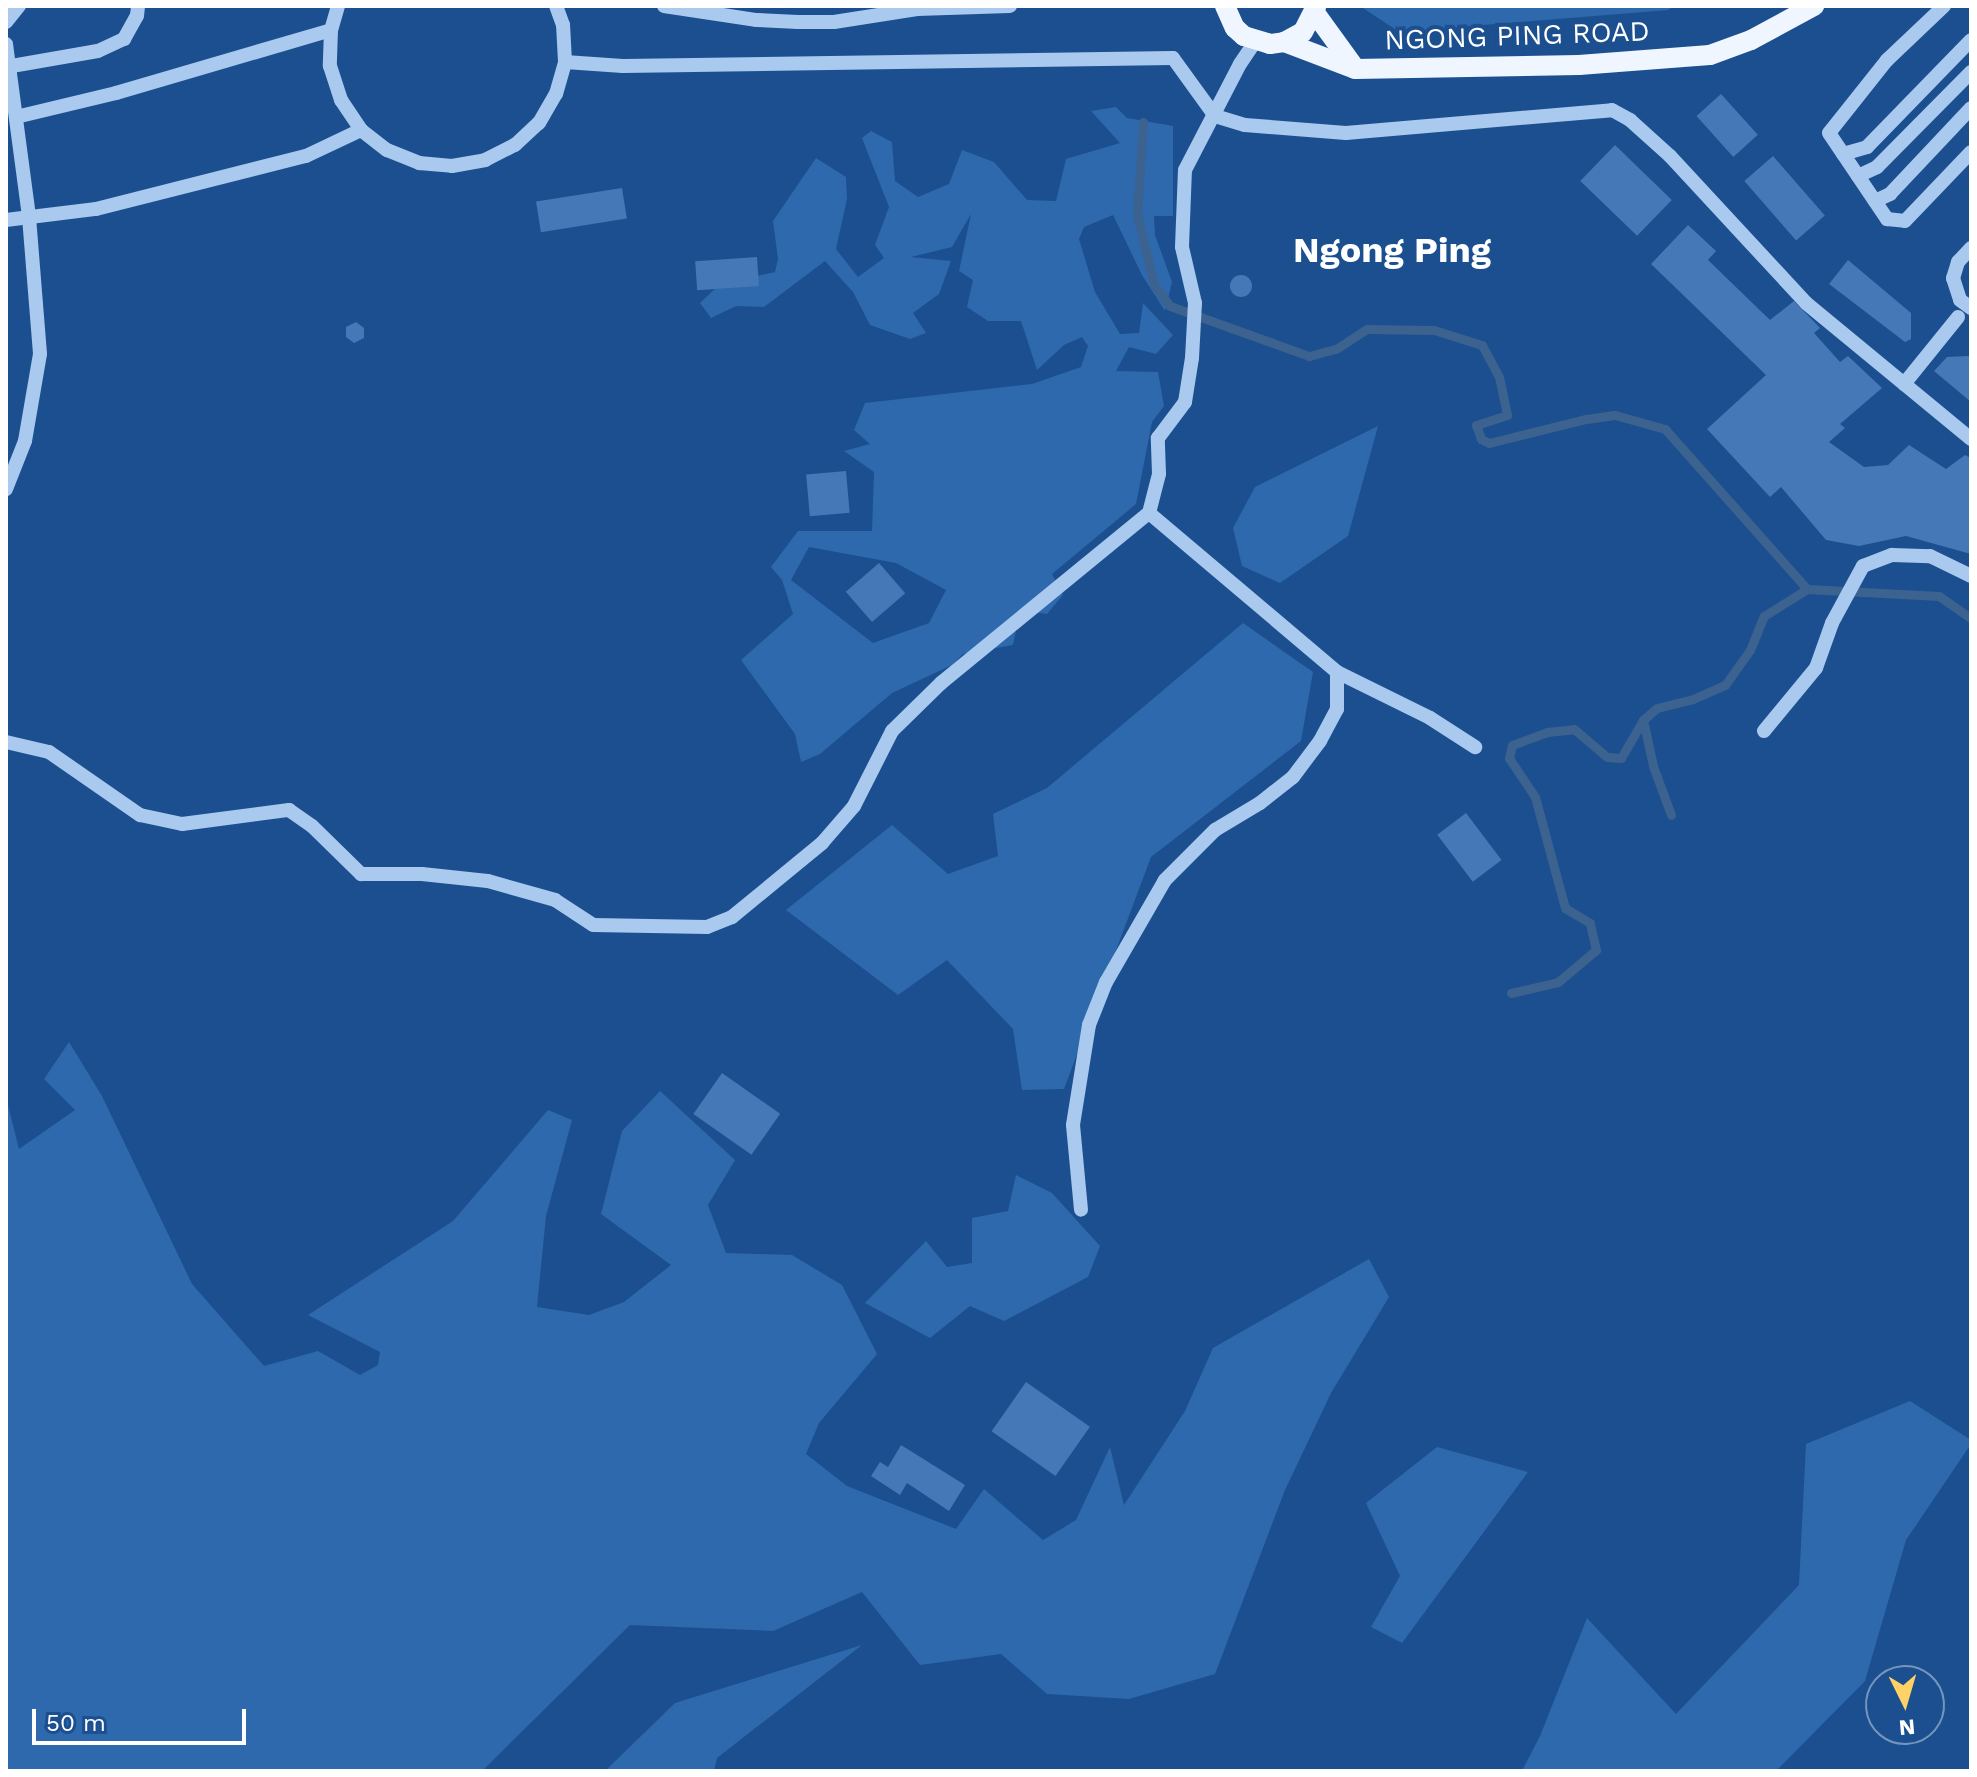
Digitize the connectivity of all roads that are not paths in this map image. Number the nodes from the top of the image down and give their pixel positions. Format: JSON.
{"nodes":[{"id":1,"x":19,"y":6,"type":"edge"},
{"id":2,"x":138,"y":6,"type":"edge"},
{"id":3,"x":338,"y":6,"type":"edge"},
{"id":4,"x":556,"y":6,"type":"edge"},
{"id":5,"x":664,"y":6,"type":"edge"},
{"id":6,"x":1010,"y":6,"type":"edge"},
{"id":7,"x":1222,"y":6,"type":"edge"},
{"id":8,"x":1814,"y":6,"type":"edge"},
{"id":9,"x":1944,"y":6,"type":"edge"},
{"id":10,"x":1316,"y":10,"type":"edge"},
{"id":11,"x":6,"y":22,"type":"edge"},
{"id":12,"x":331,"y":30,"type":"junction"},
{"id":13,"x":1971,"y":40,"type":"edge"},
{"id":14,"x":1255,"y":42,"type":"junction"},
{"id":15,"x":1284,"y":42,"type":"junction"},
{"id":16,"x":6,"y":44,"type":"edge"},
{"id":17,"x":565,"y":62,"type":"junction"},
{"id":18,"x":8,"y":67,"type":"edge"},
{"id":19,"x":1355,"y":69,"type":"junction"},
{"id":20,"x":1971,"y":72,"type":"edge"},
{"id":21,"x":1971,"y":108,"type":"edge"},
{"id":22,"x":1215,"y":116,"type":"junction"},
{"id":23,"x":16,"y":117,"type":"junction"},
{"id":24,"x":361,"y":130,"type":"junction"},
{"id":25,"x":1971,"y":152,"type":"edge"},
{"id":26,"x":1843,"y":154,"type":"junction"},
{"id":27,"x":1858,"y":176,"type":"junction"},
{"id":28,"x":1875,"y":201,"type":"junction"},
{"id":29,"x":29,"y":217,"type":"junction"},
{"id":30,"x":6,"y":220,"type":"edge"},
{"id":31,"x":1971,"y":248,"type":"edge"},
{"id":32,"x":1965,"y":313,"type":"edge"},
{"id":33,"x":1904,"y":384,"type":"junction"},
{"id":34,"x":1971,"y":439,"type":"edge"},
{"id":35,"x":6,"y":489,"type":"edge"},
{"id":36,"x":1149,"y":513,"type":"junction"},
{"id":37,"x":1971,"y":576,"type":"edge"},
{"id":38,"x":1337,"y":672,"type":"junction"},
{"id":39,"x":1764,"y":731,"type":"dead end"},
{"id":40,"x":6,"y":742,"type":"edge"},
{"id":41,"x":1475,"y":747,"type":"dead end"},
{"id":42,"x":1081,"y":1210,"type":"dead end"}],
"edges":[{"from":1,"to":11,"type":"street"},
{"from":2,"to":18,"type":"street"},
{"from":3,"to":12,"type":"street"},
{"from":4,"to":17,"type":"street"},
{"from":5,"to":6,"type":"street"},
{"from":7,"to":14,"type":"main road"},
{"from":8,"to":19,"type":"main road","name":"NGONG PING ROAD"},
{"from":9,"to":26,"type":"street"},
{"from":10,"to":15,"type":"main road"},
{"from":10,"to":19,"type":"main road","name":"NGONG PING ROAD"},
{"from":12,"to":23,"type":"street"},
{"from":12,"to":24,"type":"street"},
{"from":13,"to":26,"type":"street"},
{"from":14,"to":15,"type":"main road"},
{"from":14,"to":22,"type":"street"},
{"from":15,"to":19,"type":"main road","name":"NGONG PING ROAD"},
{"from":16,"to":18,"type":"street"},
{"from":17,"to":22,"type":"street"},
{"from":17,"to":24,"type":"street"},
{"from":18,"to":23,"type":"street"},
{"from":20,"to":27,"type":"street"},
{"from":21,"to":28,"type":"street"},
{"from":22,"to":33,"type":"street"},
{"from":22,"to":36,"type":"street"},
{"from":23,"to":29,"type":"street"},
{"from":24,"to":29,"type":"street"},
{"from":25,"to":28,"type":"street"},
{"from":26,"to":27,"type":"street"},
{"from":27,"to":28,"type":"street"},
{"from":29,"to":30,"type":"street"},
{"from":29,"to":35,"type":"street"},
{"from":31,"to":32,"type":"street"},
{"from":32,"to":33,"type":"street"},
{"from":33,"to":34,"type":"street"},
{"from":36,"to":38,"type":"street"},
{"from":36,"to":40,"type":"street"},
{"from":37,"to":39,"type":"street"},
{"from":38,"to":41,"type":"street"},
{"from":38,"to":42,"type":"street"}]}
